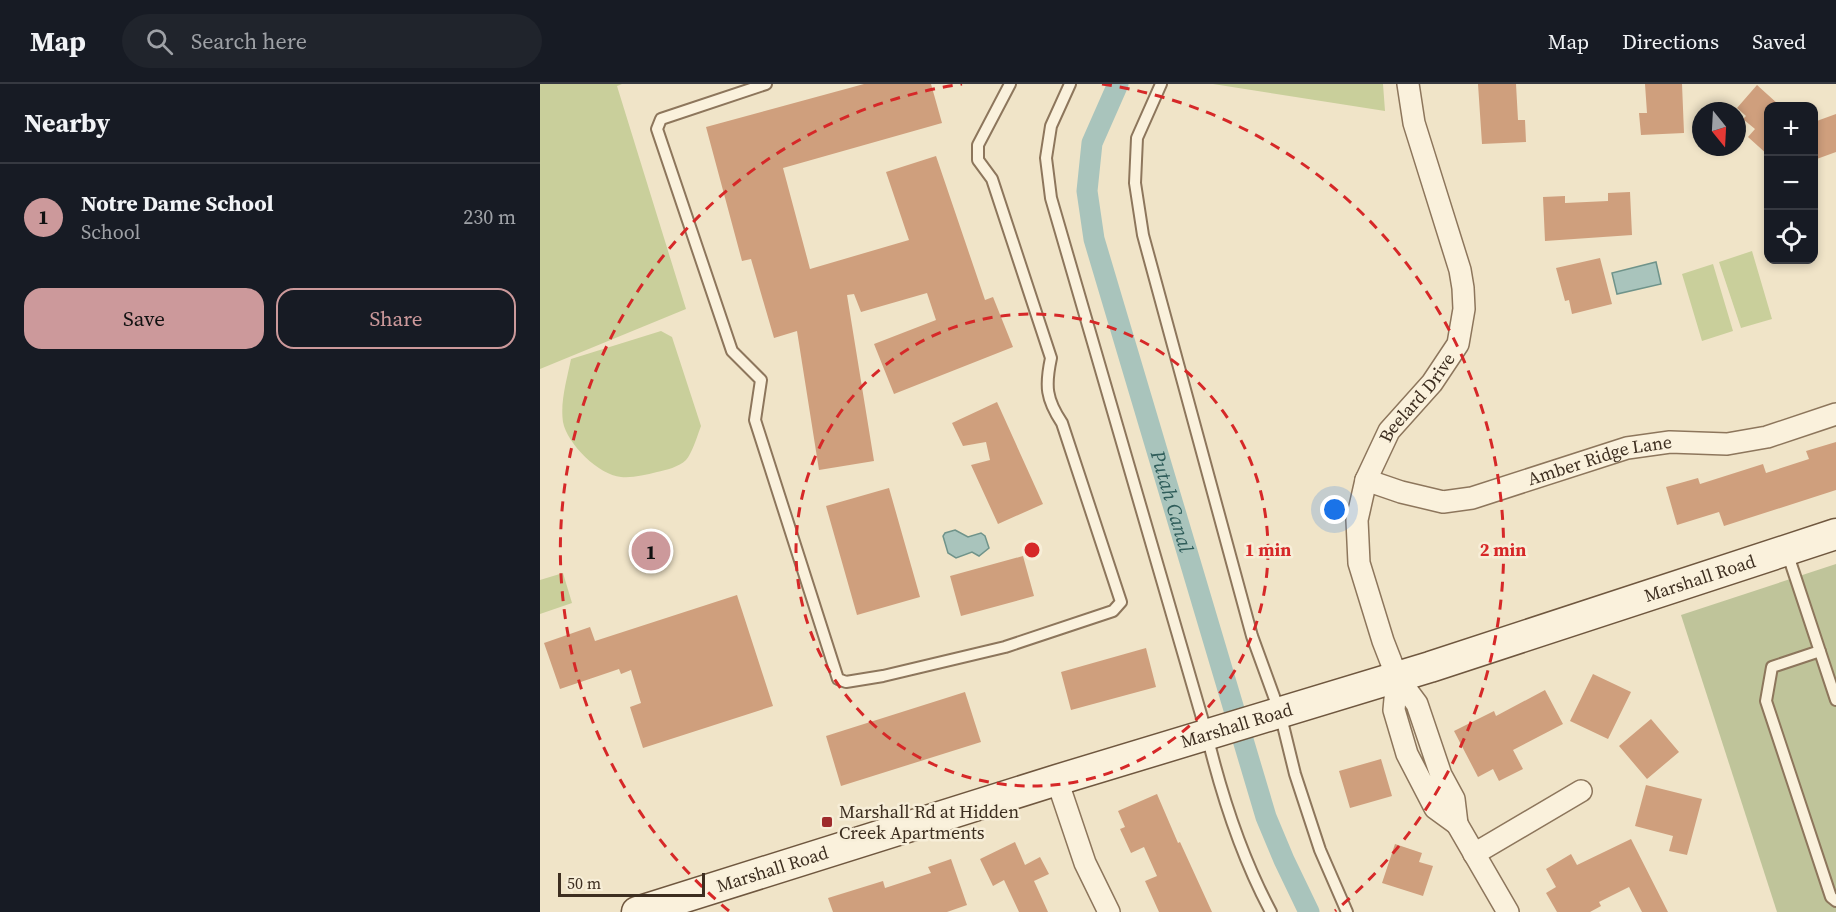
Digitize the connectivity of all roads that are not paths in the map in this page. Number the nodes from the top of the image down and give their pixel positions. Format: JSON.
{"nodes":[{"id":1,"x":766,"y":84,"type":"edge"},
{"id":2,"x":1070,"y":84,"type":"edge"},
{"id":3,"x":1161,"y":84,"type":"edge"},
{"id":4,"x":1408,"y":84,"type":"edge"},
{"id":5,"x":1007,"y":85,"type":"edge"},
{"id":6,"x":1836,"y":414,"type":"edge"},
{"id":7,"x":1366,"y":480,"type":"junction"},
{"id":8,"x":1836,"y":534,"type":"edge"},
{"id":9,"x":1787,"y":550,"type":"junction"},
{"id":10,"x":1820,"y":651,"type":"junction"},
{"id":11,"x":1397,"y":677,"type":"junction"},
{"id":12,"x":1836,"y":700,"type":"edge"},
{"id":13,"x":1275,"y":714,"type":"junction"},
{"id":14,"x":1207,"y":735,"type":"junction"},
{"id":15,"x":1057,"y":780,"type":"junction"},
{"id":16,"x":1581,"y":791,"type":"dead end"},
{"id":17,"x":1474,"y":854,"type":"junction"},
{"id":18,"x":1836,"y":901,"type":"edge"},
{"id":19,"x":637,"y":912,"type":"edge"},
{"id":20,"x":1109,"y":912,"type":"edge"},
{"id":21,"x":1271,"y":912,"type":"edge"},
{"id":22,"x":1347,"y":912,"type":"edge"},
{"id":23,"x":1508,"y":912,"type":"edge"}],
"edges":[{"from":1,"to":5,"type":"lane"},
{"from":2,"to":14,"type":"lane"},
{"from":3,"to":13,"type":"lane"},
{"from":4,"to":7,"type":"street","name":"Beelard Drive"},
{"from":6,"to":7,"type":"street","name":"Amber Ridge Lane"},
{"from":7,"to":11,"type":"street","name":"Beelard Drive"},
{"from":8,"to":9,"type":"street","name":"Marshall Road"},
{"from":9,"to":10,"type":"lane"},
{"from":9,"to":11,"type":"street","name":"Marshall Road"},
{"from":10,"to":12,"type":"lane"},
{"from":10,"to":18,"type":"lane"},
{"from":11,"to":13,"type":"street","name":"Marshall Road"},
{"from":11,"to":17,"type":"street","name":"Beelard Drive"},
{"from":13,"to":14,"type":"street","name":"Marshall Road"},
{"from":13,"to":22,"type":"lane"},
{"from":14,"to":15,"type":"street","name":"Marshall Road"},
{"from":14,"to":21,"type":"lane"},
{"from":15,"to":19,"type":"street","name":"Marshall Road"},
{"from":15,"to":20,"type":"street"},
{"from":16,"to":17,"type":"street"},
{"from":17,"to":23,"type":"street","name":"Beelard Drive"}]}
